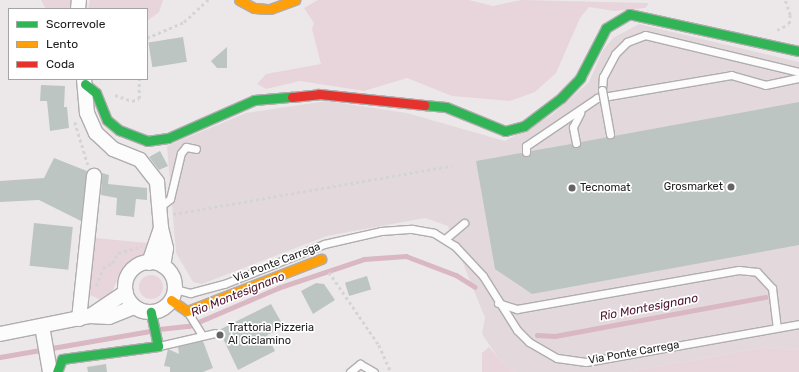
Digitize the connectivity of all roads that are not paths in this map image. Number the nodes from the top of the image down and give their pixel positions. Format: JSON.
{"nodes":[{"id":1,"x":239,"y":0,"type":"edge"},
{"id":2,"x":295,"y":0,"type":"edge"},
{"id":3,"x":799,"y":51,"type":"edge"},
{"id":4,"x":799,"y":72,"type":"edge"},
{"id":5,"x":799,"y":78,"type":"edge"},
{"id":6,"x":84,"y":82,"type":"edge"},
{"id":7,"x":580,"y":111,"type":"junction"},
{"id":8,"x":610,"y":134,"type":"dead end"},
{"id":9,"x":576,"y":143,"type":"dead end"},
{"id":10,"x":196,"y":149,"type":"dead end"},
{"id":11,"x":526,"y":152,"type":"dead end"},
{"id":12,"x":94,"y":176,"type":"dead end"},
{"id":13,"x":166,"y":211,"type":"junction"},
{"id":14,"x":464,"y":223,"type":"dead end"},
{"id":15,"x":161,"y":228,"type":"junction"},
{"id":16,"x":444,"y":239,"type":"junction"},
{"id":17,"x":321,"y":259,"type":"dead end"},
{"id":18,"x":149,"y":263,"type":"junction"},
{"id":19,"x":164,"y":266,"type":"junction"},
{"id":20,"x":126,"y":292,"type":"junction"},
{"id":21,"x":173,"y":294,"type":"junction"},
{"id":22,"x":498,"y":303,"type":"junction"},
{"id":23,"x":134,"y":306,"type":"junction"},
{"id":24,"x":188,"y":313,"type":"junction"},
{"id":25,"x":153,"y":317,"type":"junction"},
{"id":26,"x":84,"y":318,"type":"junction"},
{"id":27,"x":799,"y":324,"type":"edge"},
{"id":28,"x":777,"y":327,"type":"junction"},
{"id":29,"x":43,"y":332,"type":"junction"},
{"id":30,"x":215,"y":333,"type":"dead end"},
{"id":31,"x":0,"y":334,"type":"edge"},
{"id":32,"x":202,"y":335,"type":"junction"},
{"id":33,"x":158,"y":346,"type":"junction"},
{"id":34,"x":49,"y":366,"type":"edge"},
{"id":35,"x":57,"y":372,"type":"edge"},
{"id":36,"x":350,"y":372,"type":"edge"},
{"id":37,"x":374,"y":372,"type":"edge"}],
"edges":[{"from":1,"to":2,"type":"street"},
{"from":3,"to":6,"type":"street"},
{"from":4,"to":8,"type":"lane","bridge":true},
{"from":5,"to":7,"type":"lane"},
{"from":6,"to":13,"type":"street"},
{"from":7,"to":9,"type":"lane"},
{"from":7,"to":11,"type":"lane"},
{"from":10,"to":13,"type":"lane"},
{"from":12,"to":26,"type":"street"},
{"from":13,"to":15,"type":"street"},
{"from":14,"to":16,"type":"lane"},
{"from":15,"to":18,"type":"street"},
{"from":15,"to":19,"type":"street"},
{"from":16,"to":21,"type":"lane","name":"Via Ponte Carrega"},
{"from":16,"to":22,"type":"lane","name":"Via Ponte Carrega"},
{"from":17,"to":24,"type":"street"},
{"from":18,"to":19,"type":"street"},
{"from":18,"to":20,"type":"street"},
{"from":19,"to":21,"type":"street"},
{"from":20,"to":23,"type":"street"},
{"from":20,"to":26,"type":"street"},
{"from":21,"to":24,"type":"street"},
{"from":21,"to":25,"type":"street"},
{"from":22,"to":28,"type":"lane","name":"Via Ponte Carrega"},
{"from":22,"to":28,"type":"lane"},
{"from":23,"to":25,"type":"street"},
{"from":23,"to":26,"type":"street"},
{"from":24,"to":32,"type":"lane"},
{"from":25,"to":33,"type":"street"},
{"from":26,"to":29,"type":"street"},
{"from":27,"to":28,"type":"lane","name":"Via Ponte Carrega"},
{"from":29,"to":31,"type":"street"},
{"from":29,"to":34,"type":"street"},
{"from":30,"to":32,"type":"lane"},
{"from":32,"to":33,"type":"lane"},
{"from":33,"to":35,"type":"street"},
{"from":36,"to":37,"type":"lane"}]}
